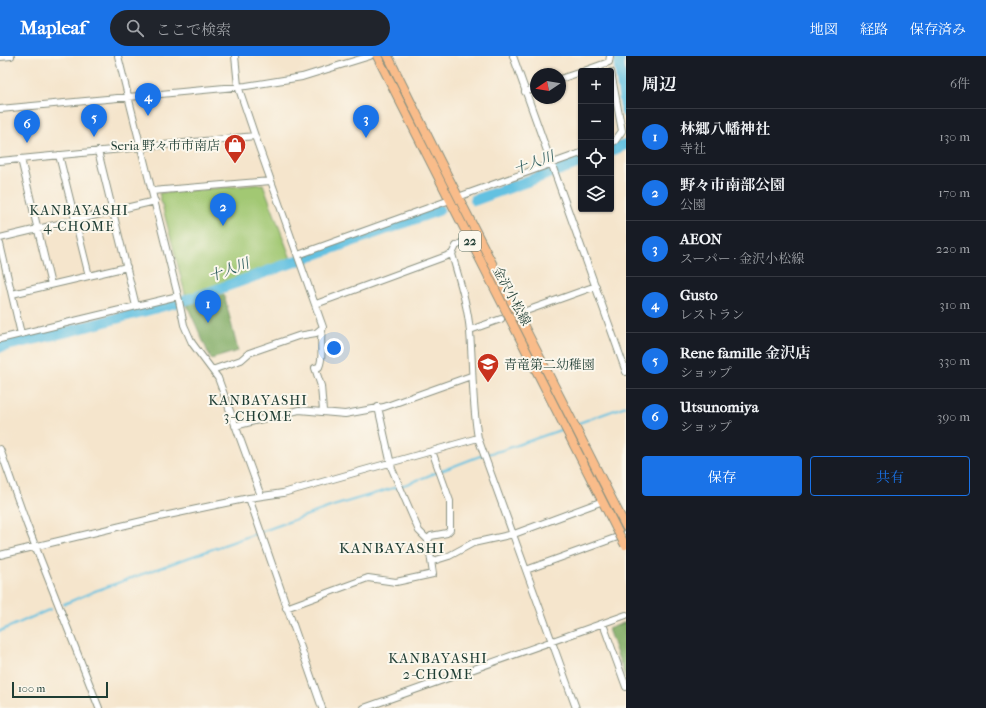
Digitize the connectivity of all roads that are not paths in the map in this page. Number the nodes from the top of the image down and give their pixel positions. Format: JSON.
{"nodes":[{"id":1,"x":11,"y":56,"type":"edge"},
{"id":2,"x":118,"y":56,"type":"edge"},
{"id":3,"x":235,"y":56,"type":"edge"},
{"id":4,"x":370,"y":56,"type":"edge"},
{"id":5,"x":377,"y":56,"type":"edge"},
{"id":6,"x":388,"y":56,"type":"edge"},
{"id":7,"x":513,"y":56,"type":"edge"},
{"id":8,"x":0,"y":57,"type":"edge"},
{"id":9,"x":609,"y":59,"type":"edge"},
{"id":10,"x":589,"y":68,"type":"edge"},
{"id":11,"x":578,"y":73,"type":"edge"},
{"id":12,"x":566,"y":78,"type":"edge"},
{"id":13,"x":238,"y":86,"type":"junction"},
{"id":14,"x":614,"y":88,"type":"edge"},
{"id":15,"x":530,"y":90,"type":"edge"},
{"id":16,"x":525,"y":92,"type":"junction"},
{"id":17,"x":129,"y":96,"type":"junction"},
{"id":18,"x":0,"y":109,"type":"edge"},
{"id":19,"x":255,"y":136,"type":"junction"},
{"id":20,"x":614,"y":142,"type":"edge"},
{"id":21,"x":141,"y":146,"type":"junction"},
{"id":22,"x":98,"y":151,"type":"junction"},
{"id":23,"x":578,"y":154,"type":"edge"},
{"id":24,"x":59,"y":155,"type":"junction"},
{"id":25,"x":21,"y":159,"type":"junction"},
{"id":26,"x":0,"y":160,"type":"edge"},
{"id":27,"x":553,"y":166,"type":"junction"},
{"id":28,"x":271,"y":181,"type":"junction"},
{"id":29,"x":152,"y":191,"type":"junction"},
{"id":30,"x":458,"y":198,"type":"junction"},
{"id":31,"x":450,"y":200,"type":"junction"},
{"id":32,"x":155,"y":201,"type":"junction"},
{"id":33,"x":113,"y":212,"type":"junction"},
{"id":34,"x":75,"y":220,"type":"junction"},
{"id":35,"x":38,"y":229,"type":"junction"},
{"id":36,"x":0,"y":238,"type":"edge"},
{"id":37,"x":468,"y":239,"type":"junction"},
{"id":38,"x":0,"y":244,"type":"edge"},
{"id":39,"x":452,"y":254,"type":"junction"},
{"id":40,"x":299,"y":259,"type":"junction"},
{"id":41,"x":126,"y":267,"type":"junction"},
{"id":42,"x":89,"y":276,"type":"junction"},
{"id":43,"x":51,"y":285,"type":"junction"},
{"id":44,"x":596,"y":286,"type":"junction"},
{"id":45,"x":12,"y":294,"type":"junction"},
{"id":46,"x":179,"y":302,"type":"junction"},
{"id":47,"x":316,"y":304,"type":"junction"},
{"id":48,"x":136,"y":306,"type":"junction"},
{"id":49,"x":526,"y":311,"type":"dead end"},
{"id":50,"x":501,"y":320,"type":"dead end"},
{"id":51,"x":323,"y":327,"type":"junction"},
{"id":52,"x":470,"y":330,"type":"junction"},
{"id":53,"x":21,"y":334,"type":"junction"},
{"id":54,"x":0,"y":339,"type":"edge"},
{"id":55,"x":212,"y":370,"type":"junction"},
{"id":56,"x":626,"y":372,"type":"edge"},
{"id":57,"x":471,"y":376,"type":"junction"},
{"id":58,"x":378,"y":407,"type":"junction"},
{"id":59,"x":323,"y":412,"type":"junction"},
{"id":60,"x":235,"y":426,"type":"junction"},
{"id":61,"x":570,"y":427,"type":"junction"},
{"id":62,"x":478,"y":438,"type":"junction"},
{"id":63,"x":0,"y":449,"type":"edge"},
{"id":64,"x":432,"y":451,"type":"junction"},
{"id":65,"x":390,"y":464,"type":"junction"},
{"id":66,"x":261,"y":496,"type":"junction"},
{"id":67,"x":249,"y":498,"type":"junction"},
{"id":68,"x":603,"y":502,"type":"junction"},
{"id":69,"x":626,"y":529,"type":"edge"},
{"id":70,"x":514,"y":534,"type":"junction"},
{"id":71,"x":428,"y":540,"type":"junction"},
{"id":72,"x":626,"y":546,"type":"edge"},
{"id":73,"x":35,"y":547,"type":"junction"},
{"id":74,"x":0,"y":555,"type":"edge"},
{"id":75,"x":433,"y":561,"type":"junction"},
{"id":76,"x":526,"y":570,"type":"junction"},
{"id":77,"x":286,"y":608,"type":"junction"},
{"id":78,"x":626,"y":615,"type":"edge"},
{"id":79,"x":603,"y":624,"type":"junction"},
{"id":80,"x":551,"y":641,"type":"junction"},
{"id":81,"x":626,"y":687,"type":"edge"},
{"id":82,"x":99,"y":708,"type":"edge"},
{"id":83,"x":322,"y":708,"type":"edge"},
{"id":84,"x":364,"y":708,"type":"edge"},
{"id":85,"x":576,"y":708,"type":"edge"}],
"edges":[{"from":1,"to":8,"type":"street"},
{"from":2,"to":17,"type":"street"},
{"from":3,"to":13,"type":"street"},
{"from":4,"to":13,"type":"street"},
{"from":5,"to":31,"type":"main road","name":"金沢小松線","number":"22"},
{"from":6,"to":30,"type":"main road","name":"金沢小松線","number":"22"},
{"from":7,"to":16,"type":"street"},
{"from":9,"to":10,"type":"street"},
{"from":11,"to":12,"type":"street"},
{"from":13,"to":17,"type":"street"},
{"from":13,"to":19,"type":"street"},
{"from":14,"to":20,"type":"street"},
{"from":15,"to":16,"type":"street"},
{"from":16,"to":27,"type":"street"},
{"from":17,"to":18,"type":"street"},
{"from":17,"to":21,"type":"street"},
{"from":19,"to":21,"type":"street"},
{"from":19,"to":28,"type":"street"},
{"from":21,"to":22,"type":"street"},
{"from":21,"to":29,"type":"street"},
{"from":22,"to":24,"type":"street"},
{"from":22,"to":33,"type":"street"},
{"from":23,"to":27,"type":"street"},
{"from":24,"to":25,"type":"street"},
{"from":24,"to":34,"type":"street"},
{"from":25,"to":26,"type":"street"},
{"from":25,"to":35,"type":"street"},
{"from":27,"to":30,"type":"street"},
{"from":27,"to":44,"type":"street"},
{"from":28,"to":29,"type":"street"},
{"from":28,"to":40,"type":"street"},
{"from":29,"to":32,"type":"street"},
{"from":30,"to":61,"type":"main road","name":"金沢小松線","number":"22"},
{"from":31,"to":37,"type":"main road","name":"金沢小松線","number":"22"},
{"from":31,"to":40,"type":"street"},
{"from":32,"to":33,"type":"street"},
{"from":32,"to":46,"type":"street"},
{"from":33,"to":34,"type":"street"},
{"from":33,"to":41,"type":"street"},
{"from":34,"to":35,"type":"street"},
{"from":34,"to":42,"type":"street"},
{"from":35,"to":36,"type":"street"},
{"from":35,"to":43,"type":"street"},
{"from":37,"to":39,"type":"street"},
{"from":37,"to":61,"type":"main road","name":"金沢小松線","number":"22"},
{"from":38,"to":45,"type":"street"},
{"from":39,"to":47,"type":"street"},
{"from":39,"to":52,"type":"street"},
{"from":40,"to":47,"type":"street"},
{"from":41,"to":42,"type":"street"},
{"from":41,"to":48,"type":"street"},
{"from":42,"to":43,"type":"street"},
{"from":43,"to":45,"type":"street"},
{"from":44,"to":49,"type":"street"},
{"from":44,"to":56,"type":"street"},
{"from":45,"to":53,"type":"street"},
{"from":46,"to":48,"type":"street"},
{"from":46,"to":55,"type":"street"},
{"from":47,"to":51,"type":"street"},
{"from":48,"to":53,"type":"street"},
{"from":50,"to":52,"type":"street"},
{"from":51,"to":55,"type":"street"},
{"from":51,"to":59,"type":"street"},
{"from":52,"to":57,"type":"street"},
{"from":53,"to":54,"type":"street"},
{"from":55,"to":60,"type":"street"},
{"from":57,"to":58,"type":"street"},
{"from":57,"to":62,"type":"street"},
{"from":58,"to":59,"type":"street"},
{"from":58,"to":65,"type":"street"},
{"from":59,"to":60,"type":"street"},
{"from":60,"to":66,"type":"street"},
{"from":61,"to":68,"type":"main road","name":"金沢小松線","number":"22"},
{"from":61,"to":69,"type":"main road","name":"金沢小松線","number":"22"},
{"from":62,"to":64,"type":"street"},
{"from":62,"to":70,"type":"street"},
{"from":63,"to":73,"type":"street"},
{"from":64,"to":65,"type":"street"},
{"from":64,"to":71,"type":"street"},
{"from":65,"to":66,"type":"street"},
{"from":65,"to":71,"type":"street"},
{"from":66,"to":67,"type":"street"},
{"from":67,"to":73,"type":"street"},
{"from":67,"to":77,"type":"street"},
{"from":68,"to":70,"type":"street"},
{"from":68,"to":72,"type":"main road","name":"金沢小松線","number":"22","bridge":true},
{"from":69,"to":76,"type":"street"},
{"from":70,"to":75,"type":"street"},
{"from":70,"to":76,"type":"street"},
{"from":71,"to":75,"type":"street"},
{"from":73,"to":74,"type":"street"},
{"from":73,"to":82,"type":"street"},
{"from":75,"to":77,"type":"street"},
{"from":76,"to":80,"type":"street"},
{"from":77,"to":83,"type":"street"},
{"from":78,"to":79,"type":"street"},
{"from":79,"to":80,"type":"street"},
{"from":79,"to":81,"type":"street"},
{"from":80,"to":84,"type":"street"},
{"from":80,"to":85,"type":"street"}]}
